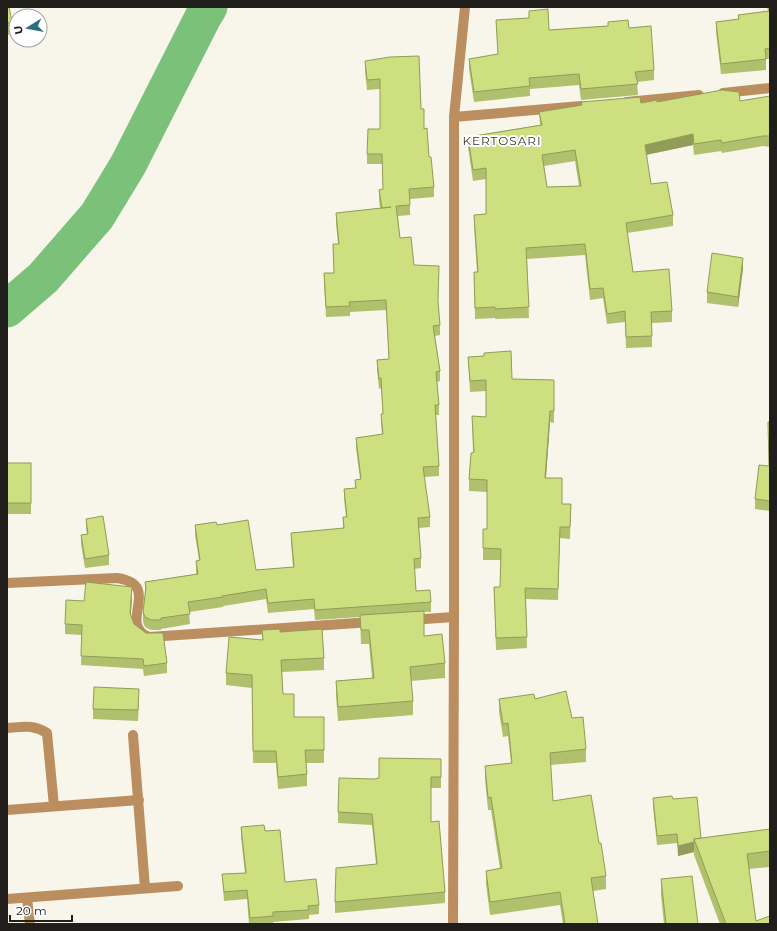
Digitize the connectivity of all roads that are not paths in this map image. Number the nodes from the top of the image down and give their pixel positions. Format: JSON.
{"nodes":[{"id":1,"x":465,"y":7,"type":"edge"},
{"id":2,"x":770,"y":88,"type":"edge"},
{"id":3,"x":620,"y":103,"type":"edge"},
{"id":4,"x":588,"y":106,"type":"edge"},
{"id":5,"x":454,"y":117,"type":"junction"},
{"id":6,"x":7,"y":583,"type":"edge"},
{"id":7,"x":454,"y":616,"type":"junction"},
{"id":8,"x":398,"y":620,"type":"edge"},
{"id":9,"x":383,"y":622,"type":"edge"},
{"id":10,"x":7,"y":728,"type":"edge"},
{"id":11,"x":133,"y":735,"type":"dead end"},
{"id":12,"x":139,"y":800,"type":"junction"},
{"id":13,"x":54,"y":806,"type":"junction"},
{"id":14,"x":7,"y":810,"type":"edge"},
{"id":15,"x":178,"y":886,"type":"dead end"},
{"id":16,"x":145,"y":888,"type":"junction"},
{"id":17,"x":27,"y":898,"type":"junction"},
{"id":18,"x":7,"y":899,"type":"edge"},
{"id":19,"x":30,"y":924,"type":"edge"},
{"id":20,"x":452,"y":924,"type":"edge"}],
"edges":[{"from":1,"to":5,"type":"street"},
{"from":2,"to":3,"type":"street"},
{"from":4,"to":5,"type":"street"},
{"from":5,"to":7,"type":"street"},
{"from":6,"to":9,"type":"street"},
{"from":7,"to":8,"type":"street"},
{"from":7,"to":20,"type":"street"},
{"from":10,"to":13,"type":"street"},
{"from":11,"to":12,"type":"street"},
{"from":12,"to":13,"type":"street"},
{"from":12,"to":16,"type":"street"},
{"from":13,"to":14,"type":"street"},
{"from":15,"to":16,"type":"street"},
{"from":16,"to":17,"type":"street"},
{"from":17,"to":18,"type":"street"},
{"from":17,"to":19,"type":"street"}]}
